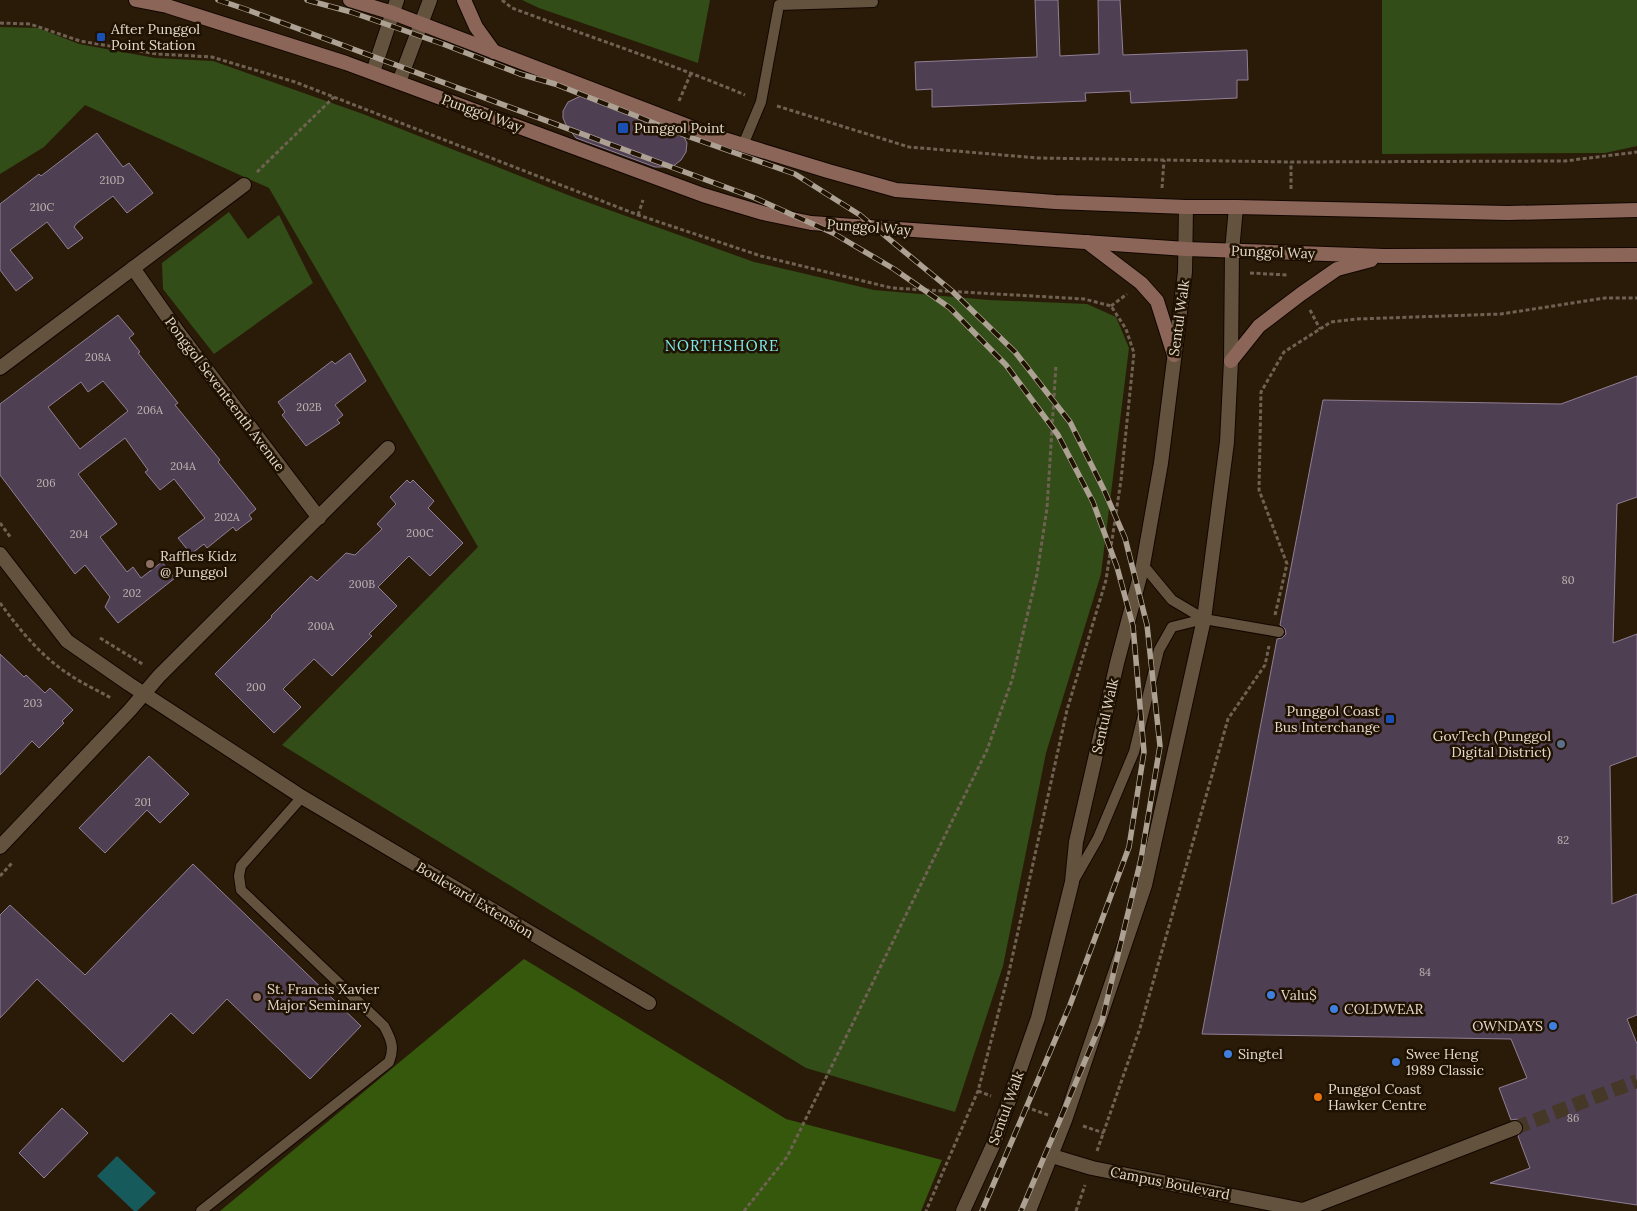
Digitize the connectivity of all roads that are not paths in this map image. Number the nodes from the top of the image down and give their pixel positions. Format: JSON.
{"nodes":[{"id":1,"x":136,"y":0,"type":"edge"},
{"id":2,"x":350,"y":0,"type":"edge"},
{"id":3,"x":430,"y":0,"type":"edge"},
{"id":4,"x":464,"y":0,"type":"edge"},
{"id":5,"x":873,"y":2,"type":"dead end"},
{"id":6,"x":395,"y":7,"type":"edge"},
{"id":7,"x":421,"y":24,"type":"junction"},
{"id":8,"x":494,"y":52,"type":"junction"},
{"id":9,"x":373,"y":72,"type":"junction"},
{"id":10,"x":399,"y":82,"type":"junction"},
{"id":11,"x":743,"y":145,"type":"junction"},
{"id":12,"x":244,"y":185,"type":"road end"},
{"id":13,"x":1186,"y":207,"type":"junction"},
{"id":14,"x":1236,"y":207,"type":"junction"},
{"id":15,"x":1637,"y":210,"type":"edge"},
{"id":16,"x":1088,"y":242,"type":"junction"},
{"id":17,"x":1186,"y":249,"type":"junction"},
{"id":18,"x":1232,"y":251,"type":"junction"},
{"id":19,"x":1384,"y":256,"type":"junction"},
{"id":20,"x":1637,"y":256,"type":"edge"},
{"id":21,"x":133,"y":268,"type":"junction"},
{"id":22,"x":1174,"y":355,"type":"junction"},
{"id":23,"x":1231,"y":361,"type":"junction"},
{"id":24,"x":0,"y":368,"type":"edge"},
{"id":25,"x":388,"y":448,"type":"dead end"},
{"id":26,"x":319,"y":518,"type":"junction"},
{"id":27,"x":0,"y":554,"type":"edge"},
{"id":28,"x":1143,"y":565,"type":"junction"},
{"id":29,"x":1204,"y":619,"type":"junction"},
{"id":30,"x":1279,"y":632,"type":"dead end"},
{"id":31,"x":144,"y":694,"type":"junction"},
{"id":32,"x":302,"y":798,"type":"junction"},
{"id":33,"x":0,"y":846,"type":"edge"},
{"id":34,"x":1072,"y":882,"type":"junction"},
{"id":35,"x":649,"y":1003,"type":"dead end"},
{"id":36,"x":1515,"y":1128,"type":"tunnel mouth"},
{"id":37,"x":1052,"y":1156,"type":"junction"},
{"id":38,"x":202,"y":1211,"type":"edge"},
{"id":39,"x":964,"y":1211,"type":"edge"},
{"id":40,"x":1029,"y":1211,"type":"edge"}],
"edges":[{"from":1,"to":9,"type":"main road","name":"Punggol Way"},
{"from":2,"to":6,"type":"main road"},
{"from":3,"to":7,"type":"street"},
{"from":4,"to":8,"type":"main road"},
{"from":5,"to":11,"type":"lane"},
{"from":6,"to":7,"type":"main road"},
{"from":6,"to":9,"type":"street"},
{"from":7,"to":8,"type":"main road"},
{"from":7,"to":10,"type":"street"},
{"from":8,"to":11,"type":"main road"},
{"from":9,"to":10,"type":"main road","name":"Punggol Way"},
{"from":10,"to":16,"type":"main road","name":"Punggol Way"},
{"from":11,"to":13,"type":"main road"},
{"from":12,"to":21,"type":"street"},
{"from":13,"to":14,"type":"main road"},
{"from":13,"to":17,"type":"street","name":"Sentul Walk"},
{"from":14,"to":15,"type":"main road"},
{"from":14,"to":18,"type":"street"},
{"from":16,"to":17,"type":"main road","name":"Punggol Way"},
{"from":16,"to":22,"type":"main road"},
{"from":17,"to":18,"type":"main road","name":"Punggol Way"},
{"from":17,"to":22,"type":"street","name":"Sentul Walk"},
{"from":18,"to":19,"type":"main road","name":"Punggol Way"},
{"from":18,"to":23,"type":"street"},
{"from":19,"to":20,"type":"main road","name":"Punggol Way"},
{"from":19,"to":23,"type":"main road"},
{"from":21,"to":24,"type":"street"},
{"from":21,"to":26,"type":"street","name":"Ponggol Seventeenth Avenue"},
{"from":22,"to":28,"type":"street","name":"Sentul Walk"},
{"from":23,"to":29,"type":"street"},
{"from":25,"to":26,"type":"street"},
{"from":26,"to":31,"type":"street"},
{"from":27,"to":31,"type":"street"},
{"from":28,"to":29,"type":"lane"},
{"from":28,"to":34,"type":"street","name":"Sentul Walk"},
{"from":29,"to":30,"type":"lane"},
{"from":29,"to":34,"type":"lane"},
{"from":29,"to":37,"type":"street"},
{"from":31,"to":32,"type":"street"},
{"from":31,"to":33,"type":"street"},
{"from":32,"to":35,"type":"street","name":"Boulevard Extension"},
{"from":32,"to":38,"type":"lane"},
{"from":34,"to":39,"type":"street","name":"Sentul Walk"},
{"from":36,"to":37,"type":"street","name":"Campus Boulevard"},
{"from":37,"to":40,"type":"street"}]}
